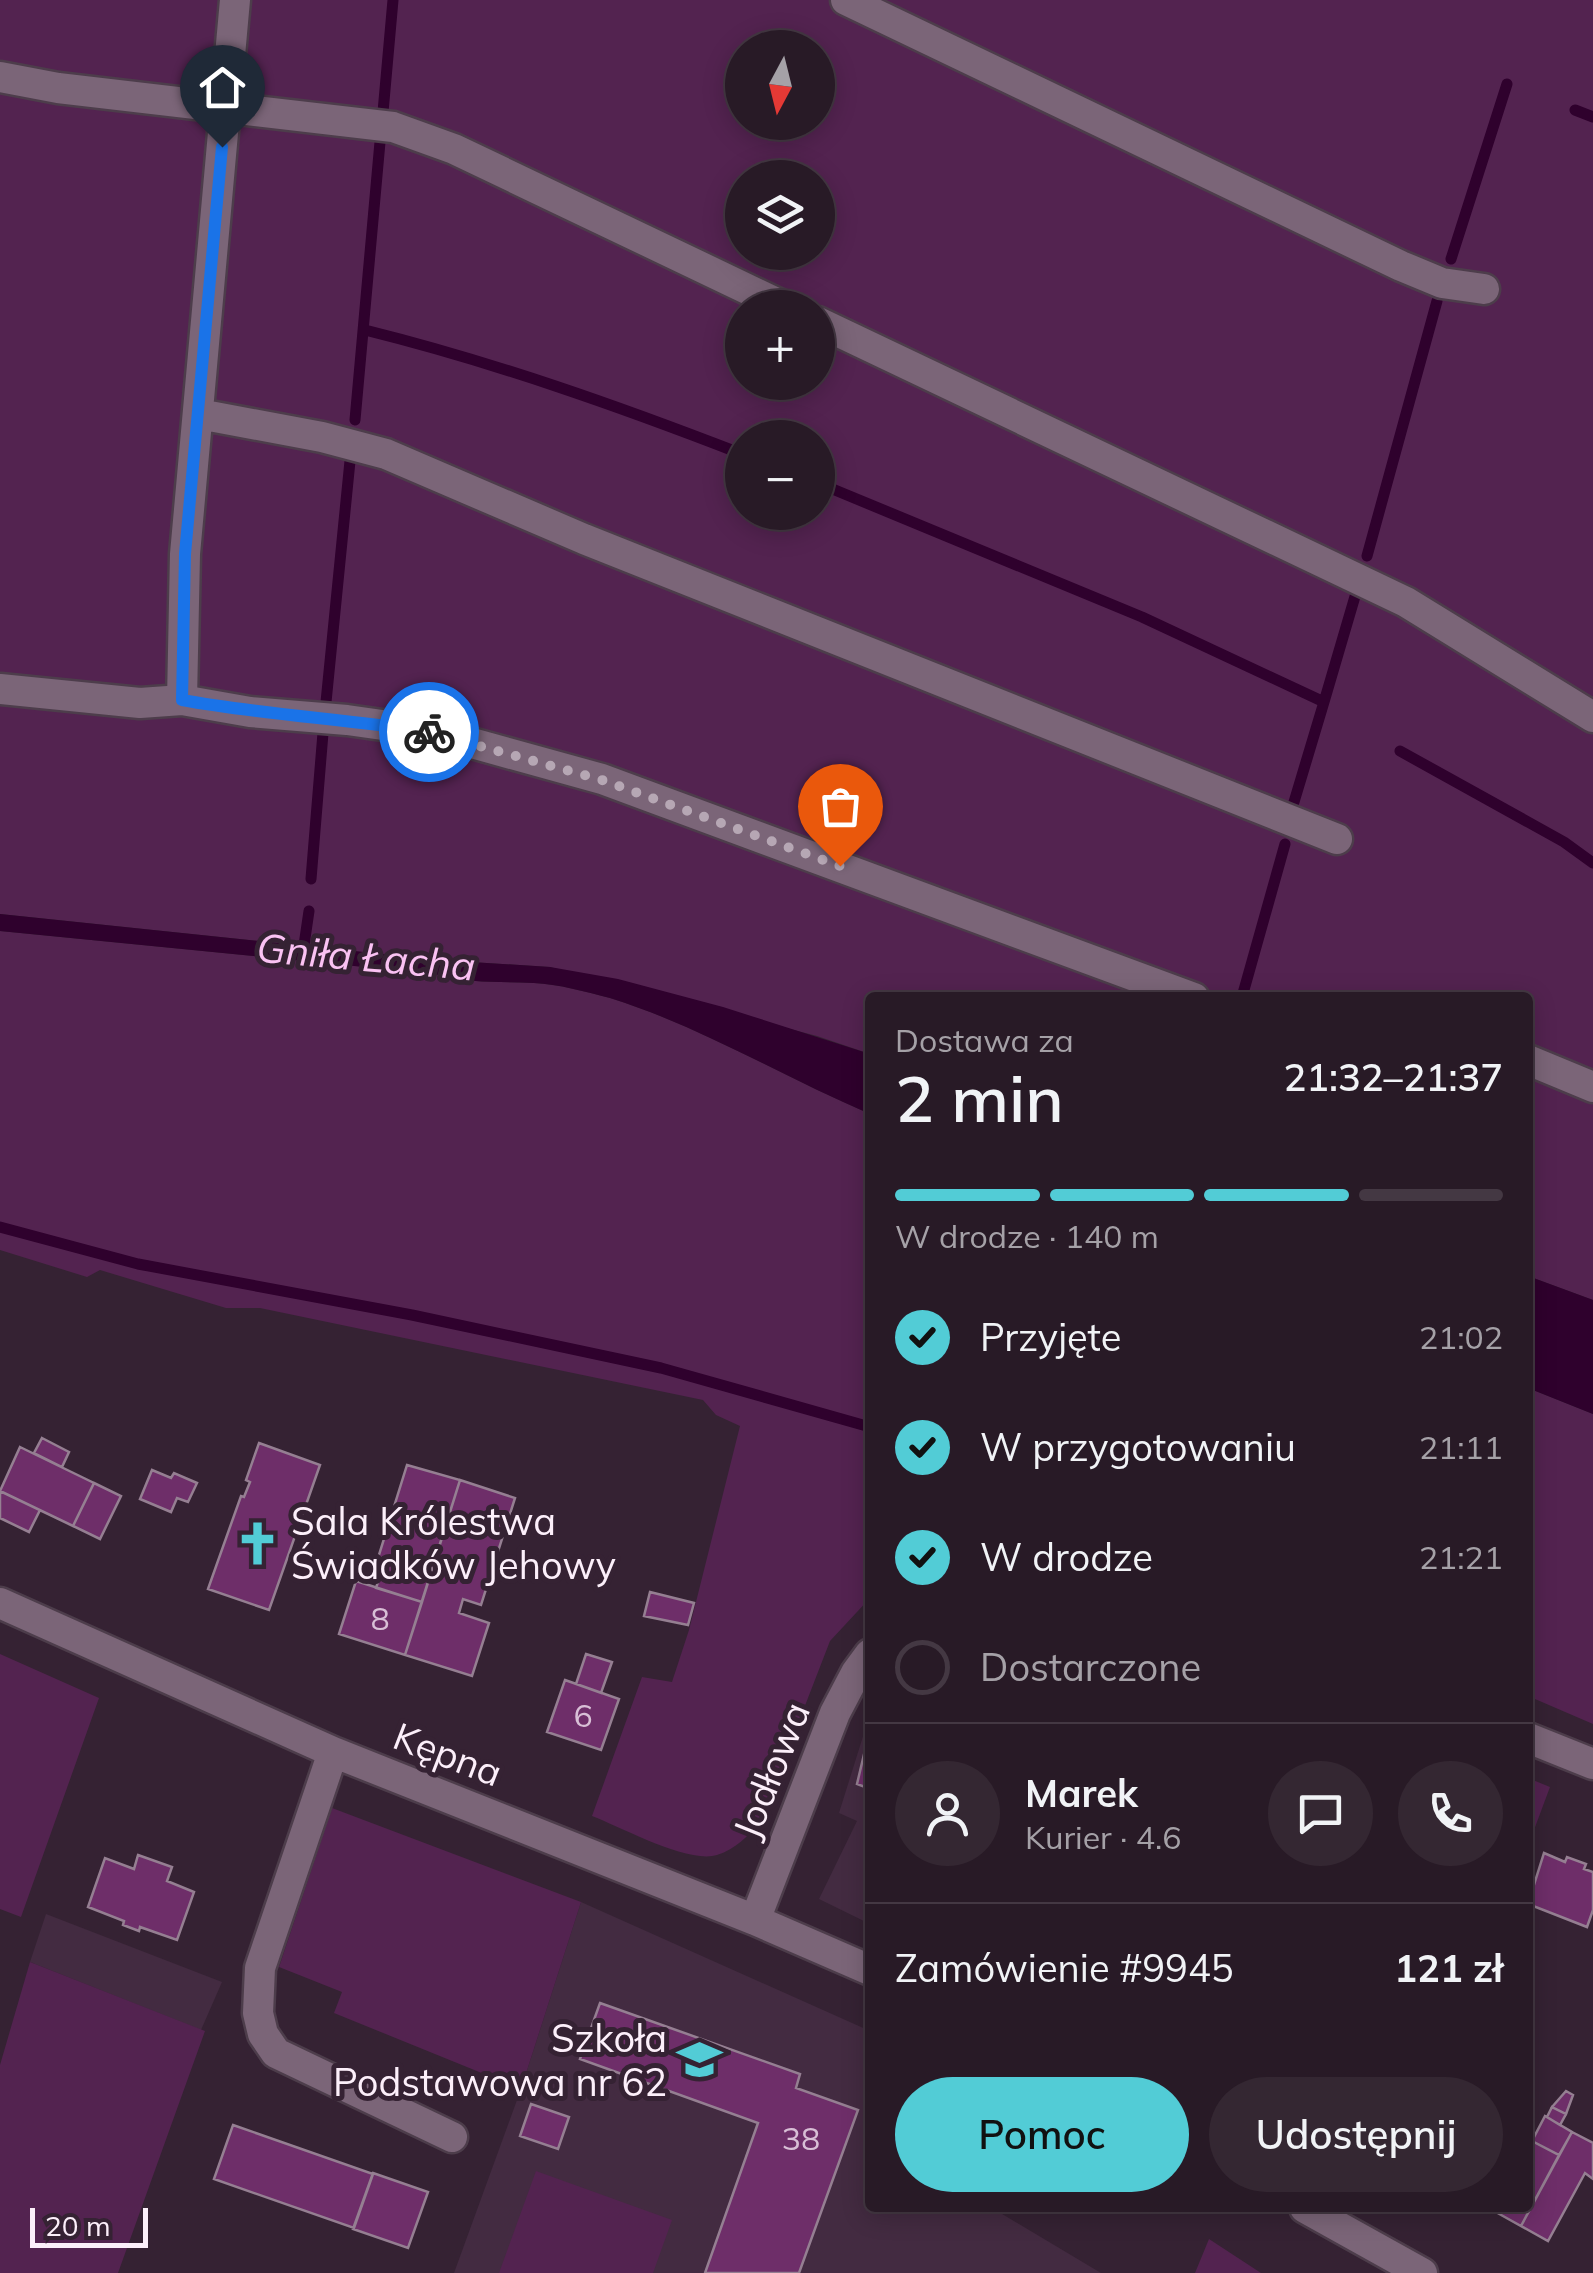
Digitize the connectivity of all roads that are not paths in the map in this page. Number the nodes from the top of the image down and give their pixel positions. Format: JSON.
{"nodes":[{"id":1,"x":235,"y":0,"type":"edge"},
{"id":2,"x":846,"y":0,"type":"edge"},
{"id":3,"x":0,"y":78,"type":"edge"},
{"id":4,"x":224,"y":109,"type":"junction"},
{"id":5,"x":1484,"y":289,"type":"dead end"},
{"id":6,"x":749,"y":290,"type":"edge"},
{"id":7,"x":835,"y":330,"type":"edge"},
{"id":8,"x":199,"y":414,"type":"junction"},
{"id":9,"x":0,"y":689,"type":"edge"},
{"id":10,"x":182,"y":700,"type":"junction"},
{"id":11,"x":1593,"y":717,"type":"edge"},
{"id":12,"x":1337,"y":839,"type":"dead end"},
{"id":13,"x":1178,"y":992,"type":"edge"},
{"id":14,"x":1533,"y":1062,"type":"edge"},
{"id":15,"x":1593,"y":1088,"type":"edge"},
{"id":16,"x":0,"y":1603,"type":"edge"},
{"id":17,"x":865,"y":1661,"type":"edge"},
{"id":18,"x":1533,"y":1740,"type":"edge"},
{"id":19,"x":333,"y":1752,"type":"junction"},
{"id":20,"x":1593,"y":1764,"type":"edge"},
{"id":21,"x":755,"y":1920,"type":"junction"},
{"id":22,"x":865,"y":1968,"type":"edge"},
{"id":23,"x":452,"y":2137,"type":"dead end"},
{"id":24,"x":1313,"y":2212,"type":"edge"},
{"id":25,"x":1410,"y":2266,"type":"edge"}],
"edges":[{"from":1,"to":4,"type":"street"},
{"from":2,"to":5,"type":"street"},
{"from":3,"to":4,"type":"street"},
{"from":4,"to":6,"type":"street"},
{"from":4,"to":8,"type":"street"},
{"from":7,"to":11,"type":"street"},
{"from":8,"to":10,"type":"street"},
{"from":8,"to":12,"type":"street"},
{"from":9,"to":10,"type":"street"},
{"from":10,"to":13,"type":"street"},
{"from":14,"to":15,"type":"street"},
{"from":16,"to":19,"type":"street","name":"Kępna"},
{"from":17,"to":21,"type":"street","name":"Jodłowa"},
{"from":18,"to":20,"type":"street"},
{"from":19,"to":21,"type":"street","name":"Kępna"},
{"from":19,"to":23,"type":"street"},
{"from":21,"to":22,"type":"street","name":"Kępna"},
{"from":24,"to":25,"type":"street"}]}
